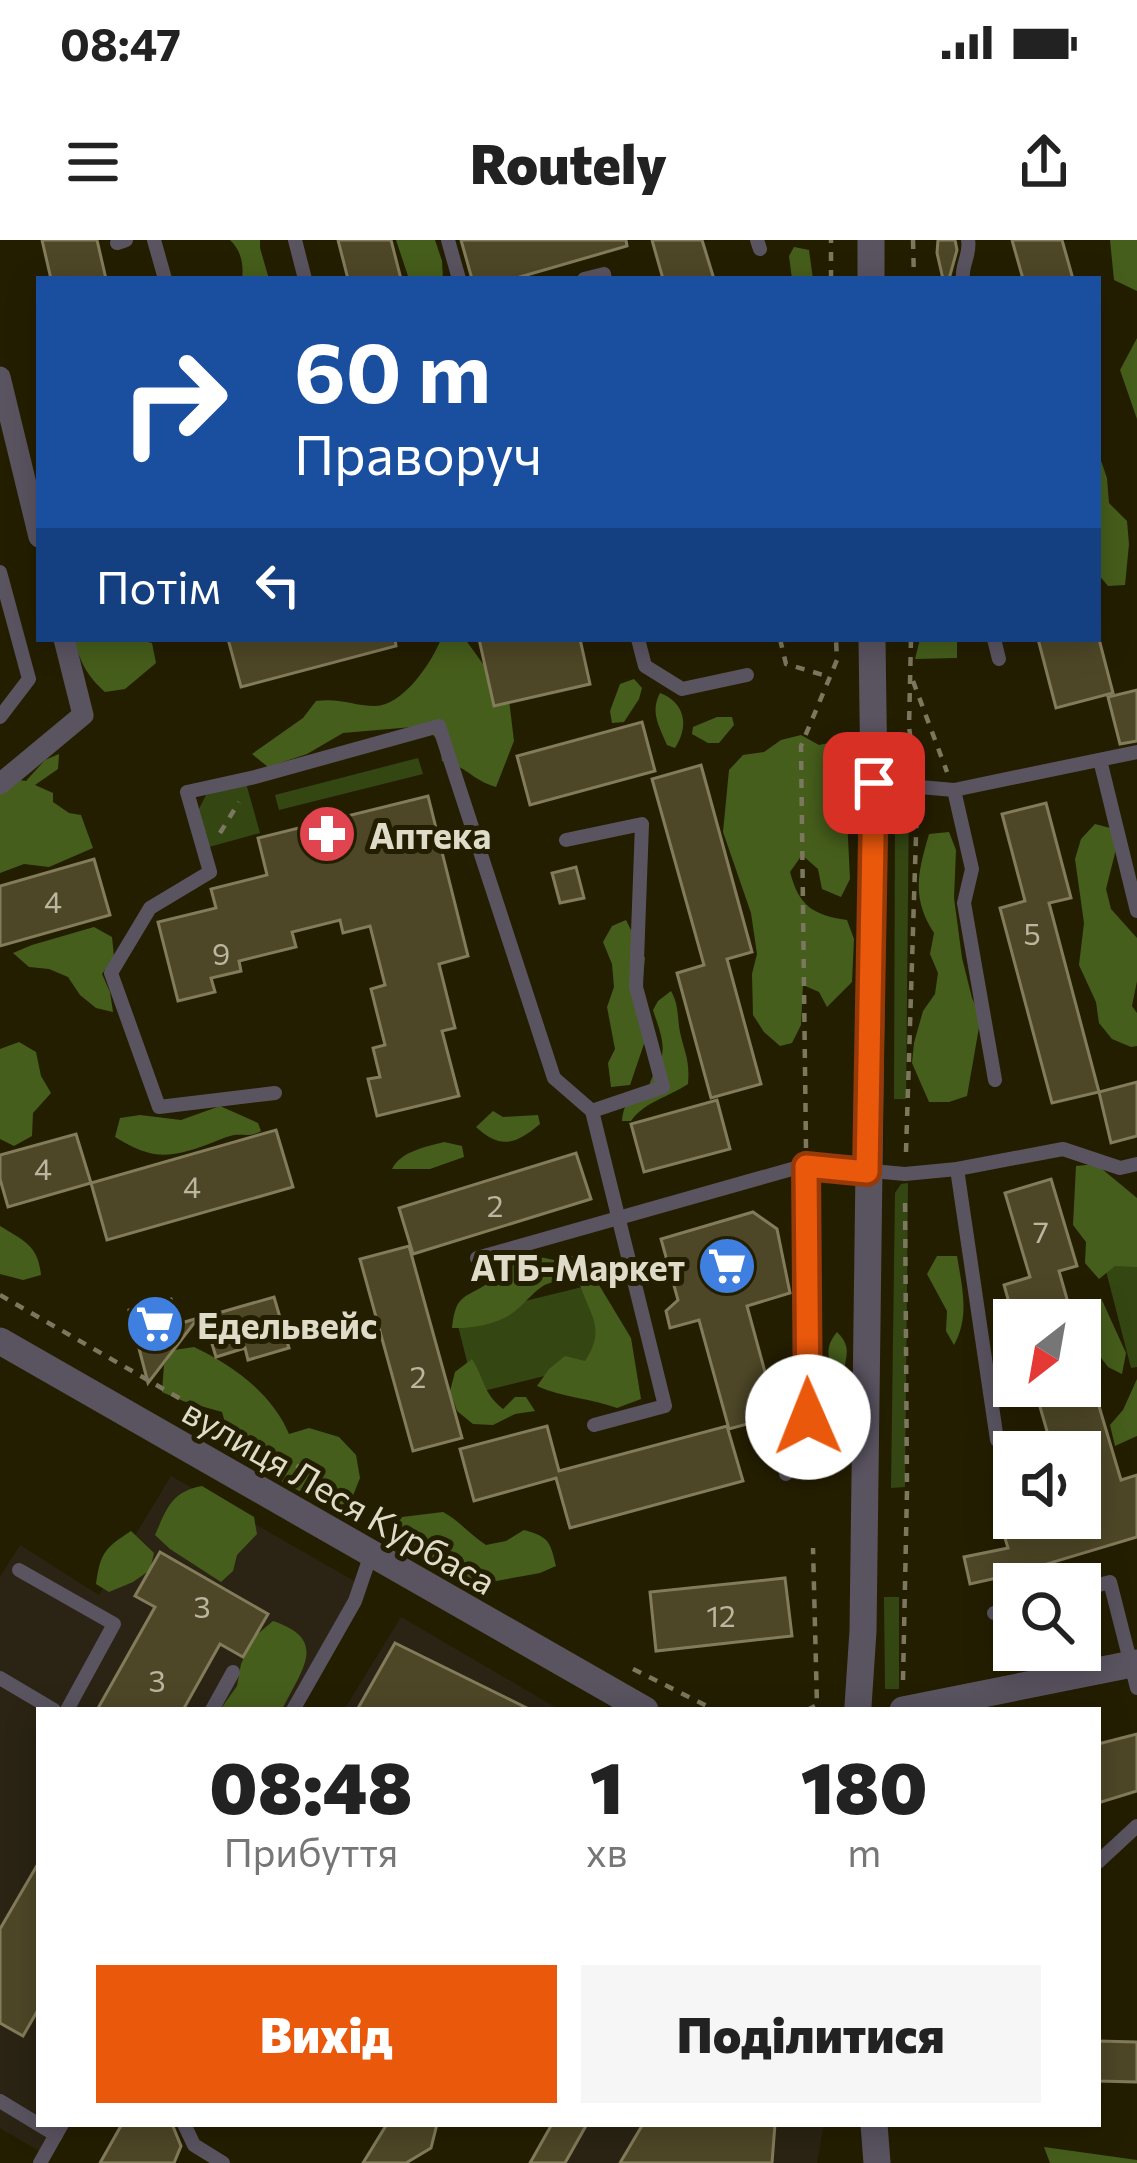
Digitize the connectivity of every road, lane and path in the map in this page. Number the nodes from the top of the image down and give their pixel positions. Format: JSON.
{"nodes":[{"id":1,"x":154,"y":240,"type":"edge"},
{"id":2,"x":295,"y":240,"type":"edge"},
{"id":3,"x":448,"y":240,"type":"edge"},
{"id":4,"x":831,"y":240,"type":"edge"},
{"id":5,"x":871,"y":240,"type":"edge"},
{"id":6,"x":913,"y":240,"type":"edge"},
{"id":7,"x":968,"y":240,"type":"edge"},
{"id":8,"x":164,"y":276,"type":"edge"},
{"id":9,"x":304,"y":276,"type":"edge"},
{"id":10,"x":459,"y":276,"type":"edge"},
{"id":11,"x":831,"y":276,"type":"edge"},
{"id":12,"x":871,"y":276,"type":"edge"},
{"id":13,"x":914,"y":276,"type":"edge"},
{"id":14,"x":962,"y":276,"type":"edge"},
{"id":15,"x":0,"y":377,"type":"edge"},
{"id":16,"x":36,"y":525,"type":"edge"},
{"id":17,"x":0,"y":572,"type":"edge"},
{"id":18,"x":65,"y":642,"type":"edge"},
{"id":19,"x":639,"y":642,"type":"edge"},
{"id":20,"x":781,"y":642,"type":"edge"},
{"id":21,"x":836,"y":642,"type":"edge"},
{"id":22,"x":872,"y":642,"type":"edge"},
{"id":23,"x":995,"y":642,"type":"edge"},
{"id":24,"x":999,"y":659,"type":"dead end"},
{"id":25,"x":747,"y":675,"type":"dead end"},
{"id":26,"x":910,"y":676,"type":"dead end"},
{"id":27,"x":830,"y":677,"type":"junction"},
{"id":28,"x":0,"y":717,"type":"edge"},
{"id":29,"x":1137,"y":752,"type":"edge"},
{"id":30,"x":1100,"y":760,"type":"junction"},
{"id":31,"x":256,"y":777,"type":"junction"},
{"id":32,"x":874,"y":783,"type":"junction"},
{"id":33,"x":0,"y":784,"type":"edge"},
{"id":34,"x":954,"y":790,"type":"junction"},
{"id":35,"x":566,"y":840,"type":"dead end"},
{"id":36,"x":206,"y":855,"type":"junction"},
{"id":37,"x":1137,"y":911,"type":"edge"},
{"id":38,"x":995,"y":1080,"type":"dead end"},
{"id":39,"x":275,"y":1093,"type":"dead end"},
{"id":40,"x":592,"y":1111,"type":"junction"},
{"id":41,"x":1137,"y":1164,"type":"edge"},
{"id":42,"x":806,"y":1166,"type":"junction"},
{"id":43,"x":957,"y":1169,"type":"junction"},
{"id":44,"x":867,"y":1172,"type":"junction"},
{"id":45,"x":620,"y":1219,"type":"junction"},
{"id":46,"x":477,"y":1258,"type":"dead end"},
{"id":47,"x":0,"y":1295,"type":"edge"},
{"id":48,"x":0,"y":1341,"type":"edge"},
{"id":49,"x":594,"y":1425,"type":"dead end"},
{"id":50,"x":996,"y":1431,"type":"edge"},
{"id":51,"x":786,"y":1474,"type":"dead end"},
{"id":52,"x":384,"y":1516,"type":"dead end"},
{"id":53,"x":813,"y":1548,"type":"dead end"},
{"id":54,"x":371,"y":1554,"type":"junction"},
{"id":55,"x":19,"y":1570,"type":"dead end"},
{"id":56,"x":1101,"y":1584,"type":"edge"},
{"id":57,"x":232,"y":1672,"type":"dead end"},
{"id":58,"x":1134,"y":1672,"type":"edge"},
{"id":59,"x":0,"y":1678,"type":"edge"},
{"id":60,"x":49,"y":1707,"type":"edge"},
{"id":61,"x":69,"y":1707,"type":"edge"},
{"id":62,"x":214,"y":1707,"type":"edge"},
{"id":63,"x":295,"y":1707,"type":"edge"},
{"id":64,"x":640,"y":1707,"type":"edge"},
{"id":65,"x":813,"y":1707,"type":"edge"},
{"id":66,"x":859,"y":1707,"type":"edge"},
{"id":67,"x":921,"y":1707,"type":"edge"},
{"id":68,"x":1137,"y":1826,"type":"edge"},
{"id":69,"x":1101,"y":1859,"type":"edge"},
{"id":70,"x":0,"y":2101,"type":"edge"},
{"id":71,"x":36,"y":2118,"type":"edge"},
{"id":72,"x":185,"y":2127,"type":"edge"},
{"id":73,"x":874,"y":2127,"type":"edge"},
{"id":74,"x":59,"y":2129,"type":"edge"},
{"id":75,"x":40,"y":2163,"type":"edge"},
{"id":76,"x":223,"y":2163,"type":"edge"},
{"id":77,"x":877,"y":2163,"type":"edge"}],
"edges":[{"from":1,"to":8,"type":"lane"},
{"from":2,"to":9,"type":"lane"},
{"from":3,"to":10,"type":"lane"},
{"from":4,"to":11,"type":"path"},
{"from":5,"to":12,"type":"street"},
{"from":6,"to":13,"type":"path"},
{"from":7,"to":14,"type":"lane"},
{"from":15,"to":16,"type":"street"},
{"from":17,"to":28,"type":"lane"},
{"from":18,"to":33,"type":"street"},
{"from":19,"to":25,"type":"lane"},
{"from":20,"to":27,"type":"path"},
{"from":21,"to":27,"type":"path"},
{"from":22,"to":32,"type":"street"},
{"from":23,"to":24,"type":"lane"},
{"from":26,"to":34,"type":"path"},
{"from":27,"to":42,"type":"path"},
{"from":29,"to":30,"type":"lane"},
{"from":30,"to":34,"type":"lane"},
{"from":30,"to":37,"type":"lane"},
{"from":31,"to":36,"type":"path"},
{"from":31,"to":36,"type":"lane"},
{"from":31,"to":40,"type":"lane"},
{"from":32,"to":34,"type":"lane"},
{"from":32,"to":44,"type":"street"},
{"from":34,"to":38,"type":"lane"},
{"from":35,"to":40,"type":"lane"},
{"from":36,"to":39,"type":"lane"},
{"from":40,"to":45,"type":"lane"},
{"from":41,"to":43,"type":"lane"},
{"from":42,"to":44,"type":"lane"},
{"from":42,"to":45,"type":"lane"},
{"from":42,"to":51,"type":"lane"},
{"from":43,"to":44,"type":"lane"},
{"from":43,"to":50,"type":"lane"},
{"from":44,"to":66,"type":"street"},
{"from":45,"to":46,"type":"lane"},
{"from":45,"to":49,"type":"lane"},
{"from":47,"to":52,"type":"path"},
{"from":48,"to":54,"type":"street","name":"вулиця Леся Курбаса"},
{"from":53,"to":65,"type":"path"},
{"from":54,"to":63,"type":"lane"},
{"from":54,"to":64,"type":"street","name":"вулиця Леся Курбаса"},
{"from":55,"to":61,"type":"lane"},
{"from":56,"to":58,"type":"lane"},
{"from":57,"to":62,"type":"lane"},
{"from":58,"to":67,"type":"street"},
{"from":59,"to":60,"type":"lane"},
{"from":68,"to":69,"type":"lane"},
{"from":70,"to":71,"type":"lane"},
{"from":72,"to":76,"type":"lane"},
{"from":73,"to":77,"type":"street"},
{"from":74,"to":75,"type":"lane"}]}
